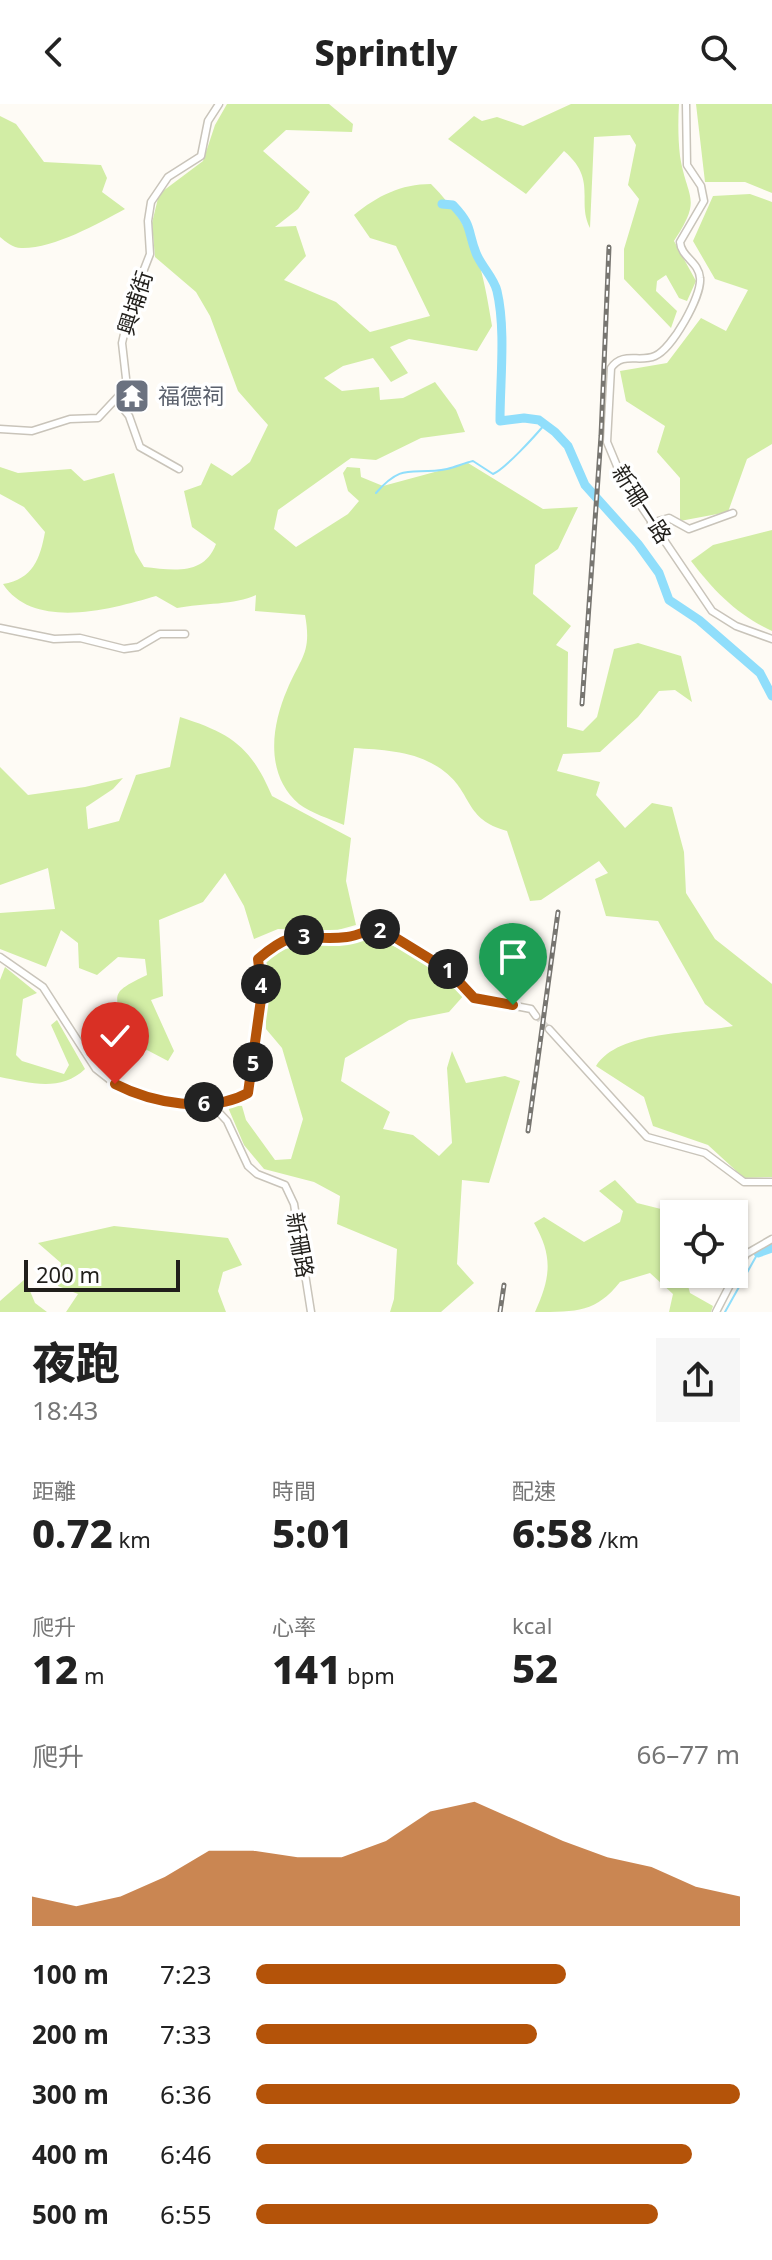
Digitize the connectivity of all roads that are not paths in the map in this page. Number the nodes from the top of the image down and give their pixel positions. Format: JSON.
{"nodes":[{"id":1,"x":219,"y":104,"type":"edge"},
{"id":2,"x":686,"y":104,"type":"edge"},
{"id":3,"x":117,"y":401,"type":"junction"},
{"id":4,"x":0,"y":429,"type":"edge"},
{"id":5,"x":179,"y":469,"type":"dead end"},
{"id":6,"x":733,"y":513,"type":"dead end"},
{"id":7,"x":651,"y":523,"type":"junction"},
{"id":8,"x":0,"y":628,"type":"edge"},
{"id":9,"x":185,"y":634,"type":"dead end"},
{"id":10,"x":772,"y":639,"type":"edge"},
{"id":11,"x":0,"y":957,"type":"edge"},
{"id":12,"x":536,"y":1016,"type":"tunnel mouth"},
{"id":13,"x":549,"y":1029,"type":"tunnel mouth"},
{"id":14,"x":212,"y":1105,"type":"junction"},
{"id":15,"x":772,"y":1182,"type":"edge"},
{"id":16,"x":772,"y":1239,"type":"edge"},
{"id":17,"x":311,"y":1312,"type":"edge"},
{"id":18,"x":716,"y":1312,"type":"edge"}],
"edges":[{"from":1,"to":3,"type":"street","name":"興埔街"},
{"from":2,"to":7,"type":"street","name":"新珊一路"},
{"from":3,"to":4,"type":"street"},
{"from":3,"to":5,"type":"street"},
{"from":6,"to":7,"type":"street"},
{"from":7,"to":10,"type":"street","name":"新珊一路"},
{"from":8,"to":9,"type":"street"},
{"from":11,"to":14,"type":"street"},
{"from":12,"to":14,"type":"street"},
{"from":13,"to":15,"type":"street"},
{"from":14,"to":17,"type":"street","name":"新珊路"},
{"from":16,"to":18,"type":"street"}]}
